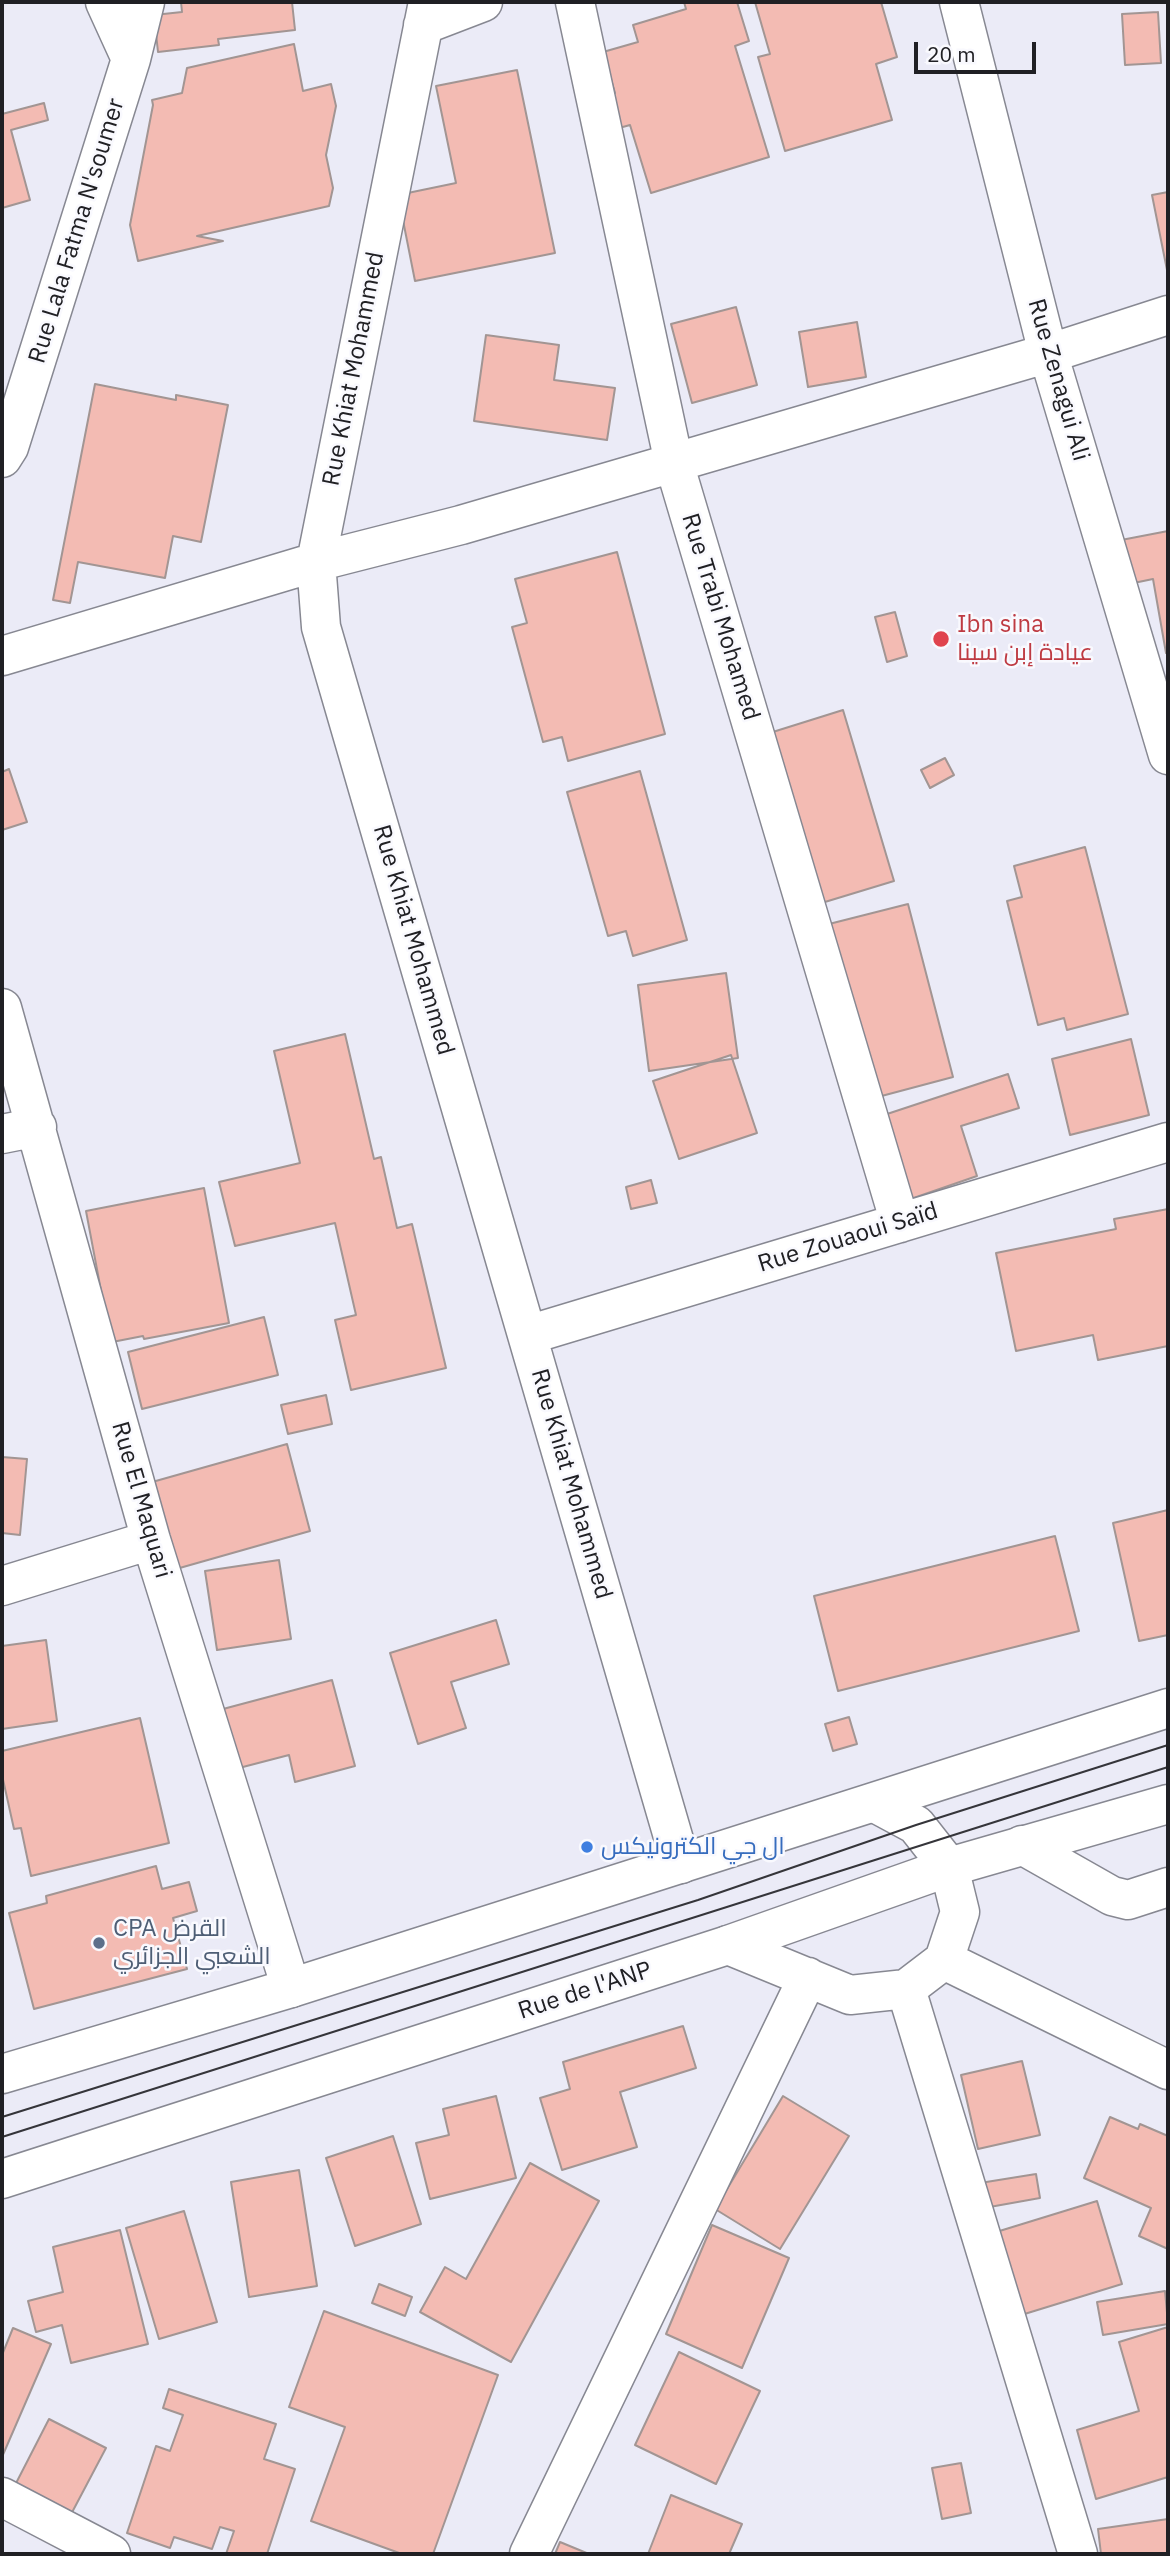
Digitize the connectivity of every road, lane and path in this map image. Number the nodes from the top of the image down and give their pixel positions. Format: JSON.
{"nodes":[{"id":1,"x":105,"y":2,"type":"edge"},
{"id":2,"x":145,"y":2,"type":"edge"},
{"id":3,"x":483,"y":2,"type":"edge"},
{"id":4,"x":575,"y":2,"type":"edge"},
{"id":5,"x":959,"y":2,"type":"edge"},
{"id":6,"x":425,"y":13,"type":"edge"},
{"id":7,"x":131,"y":59,"type":"junction"},
{"id":8,"x":1168,"y":315,"type":"edge"},
{"id":9,"x":1048,"y":353,"type":"junction"},
{"id":10,"x":2,"y":458,"type":"edge"},
{"id":11,"x":674,"y":463,"type":"junction"},
{"id":12,"x":316,"y":562,"type":"junction"},
{"id":13,"x":2,"y":656,"type":"edge"},
{"id":14,"x":1161,"y":704,"type":"edge"},
{"id":15,"x":1168,"y":755,"type":"edge"},
{"id":16,"x":2,"y":1008,"type":"edge"},
{"id":17,"x":19,"y":1130,"type":"edge"},
{"id":18,"x":1168,"y":1142,"type":"edge"},
{"id":19,"x":900,"y":1223,"type":"junction"},
{"id":20,"x":528,"y":1335,"type":"junction"},
{"id":21,"x":151,"y":1540,"type":"junction"},
{"id":22,"x":2,"y":1586,"type":"edge"},
{"id":23,"x":1168,"y":1708,"type":"edge"},
{"id":24,"x":876,"y":1803,"type":"junction"},
{"id":25,"x":1168,"y":1804,"type":"edge"},
{"id":26,"x":1022,"y":1845,"type":"junction"},
{"id":27,"x":681,"y":1864,"type":"junction"},
{"id":28,"x":949,"y":1867,"type":"junction"},
{"id":29,"x":1168,"y":1887,"type":"edge"},
{"id":30,"x":728,"y":1945,"type":"junction"},
{"id":31,"x":944,"y":1960,"type":"junction"},
{"id":32,"x":808,"y":1977,"type":"junction"},
{"id":33,"x":291,"y":1988,"type":"junction"},
{"id":34,"x":906,"y":1989,"type":"junction"},
{"id":35,"x":1168,"y":2070,"type":"edge"},
{"id":36,"x":2,"y":2074,"type":"edge"},
{"id":37,"x":2,"y":2179,"type":"edge"},
{"id":38,"x":2,"y":2497,"type":"edge"},
{"id":39,"x":111,"y":2554,"type":"edge"},
{"id":40,"x":529,"y":2554,"type":"edge"},
{"id":41,"x":1078,"y":2554,"type":"edge"}],
"edges":[{"from":1,"to":7,"type":"street"},
{"from":2,"to":7,"type":"street","name":"Rue Lala Fatma N'soumer"},
{"from":3,"to":6,"type":"street"},
{"from":4,"to":11,"type":"street","name":"Rue Trabi Mohamed"},
{"from":5,"to":9,"type":"street","name":"Rue Zenagui Ali"},
{"from":6,"to":12,"type":"street","name":"Rue Khiat Mohammed"},
{"from":7,"to":10,"type":"street","name":"Rue Lala Fatma N'soumer"},
{"from":8,"to":9,"type":"street"},
{"from":9,"to":11,"type":"street"},
{"from":9,"to":14,"type":"street","name":"Rue Zenagui Ali"},
{"from":11,"to":12,"type":"street"},
{"from":11,"to":19,"type":"street","name":"Rue Trabi Mohamed"},
{"from":12,"to":13,"type":"street"},
{"from":12,"to":20,"type":"street","name":"Rue Khiat Mohammed"},
{"from":14,"to":15,"type":"street","name":"Rue Zenagui Ali"},
{"from":16,"to":17,"type":"street","name":"Rue El Maquari"},
{"from":17,"to":21,"type":"street","name":"Rue El Maquari"},
{"from":18,"to":19,"type":"street","name":"Rue Zouaoui Saïd"},
{"from":19,"to":20,"type":"street","name":"Rue Zouaoui Saïd"},
{"from":20,"to":27,"type":"street","name":"Rue Khiat Mohammed"},
{"from":21,"to":22,"type":"street"},
{"from":21,"to":33,"type":"street","name":"Rue El Maquari"},
{"from":23,"to":24,"type":"street"},
{"from":24,"to":27,"type":"street"},
{"from":24,"to":28,"type":"street"},
{"from":25,"to":26,"type":"street","name":"Rue de l'ANP"},
{"from":26,"to":28,"type":"street","name":"Rue de l'ANP"},
{"from":26,"to":29,"type":"street"},
{"from":27,"to":33,"type":"street"},
{"from":28,"to":30,"type":"street","name":"Rue de l'ANP"},
{"from":28,"to":31,"type":"street"},
{"from":30,"to":32,"type":"street"},
{"from":30,"to":37,"type":"street","name":"Rue de l'ANP"},
{"from":31,"to":34,"type":"street"},
{"from":31,"to":35,"type":"street"},
{"from":32,"to":34,"type":"street"},
{"from":32,"to":40,"type":"street"},
{"from":33,"to":36,"type":"street"},
{"from":34,"to":41,"type":"street"},
{"from":38,"to":39,"type":"street"}]}
